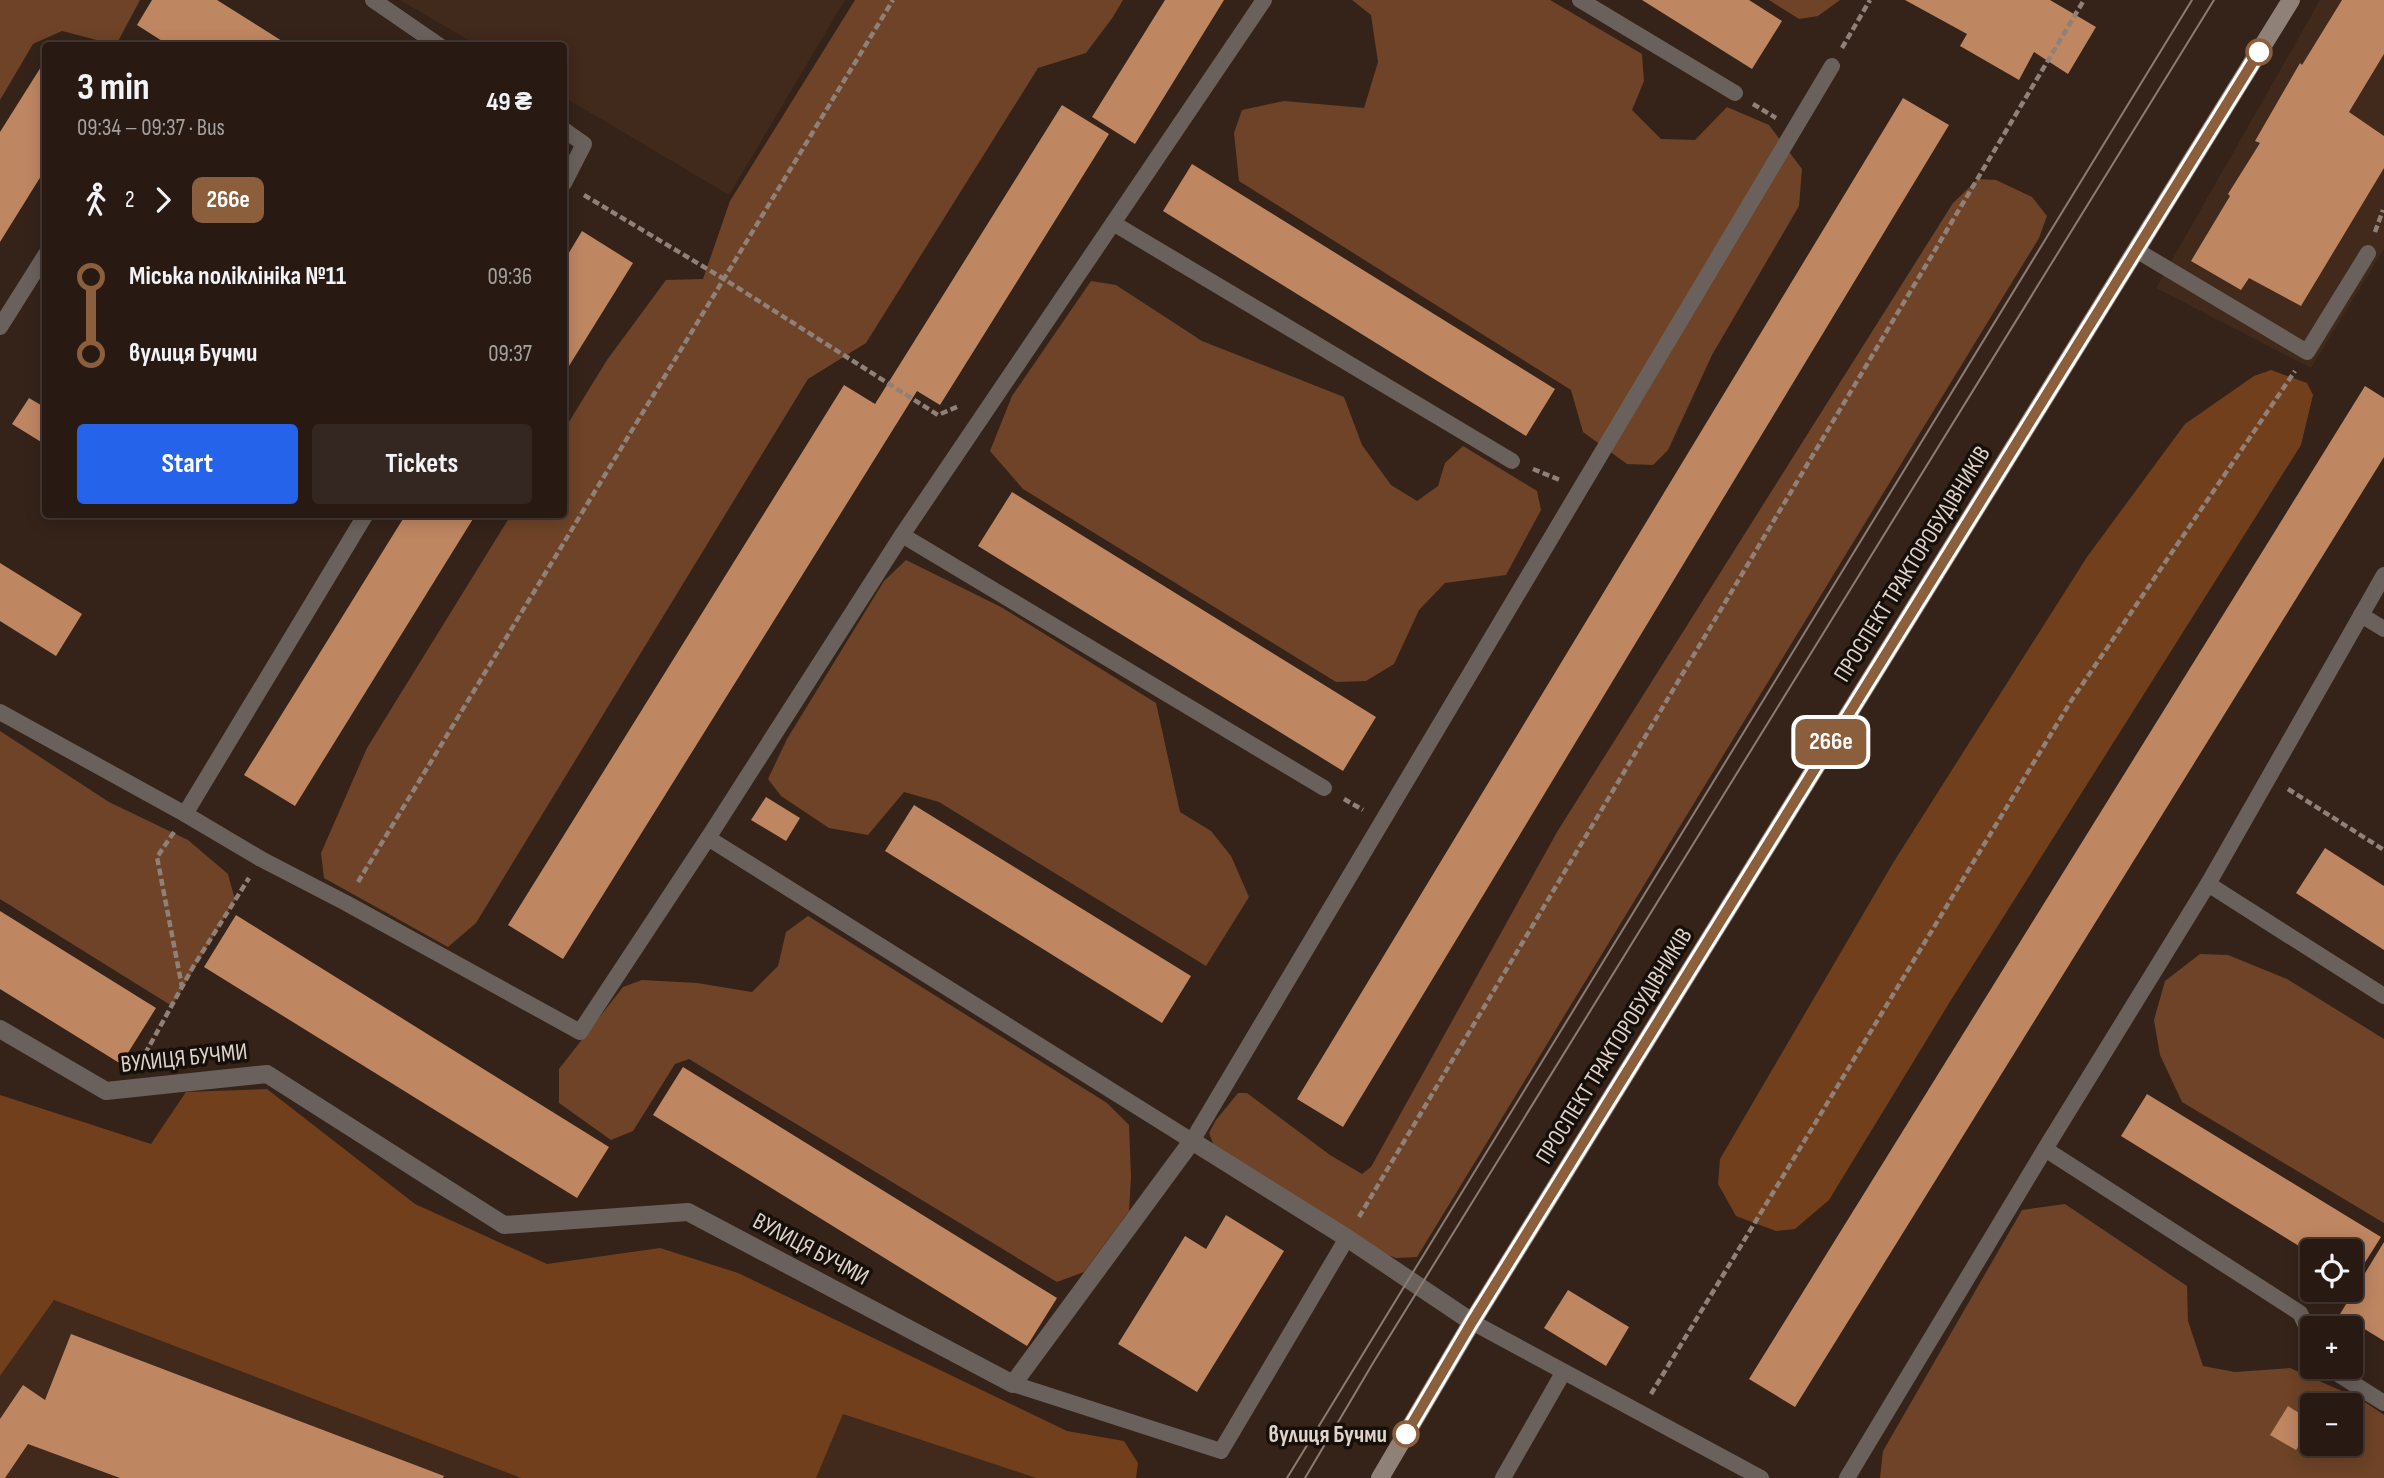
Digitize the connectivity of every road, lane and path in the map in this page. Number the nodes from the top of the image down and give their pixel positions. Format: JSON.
{"nodes":[{"id":1,"x":373,"y":0,"type":"edge"},
{"id":2,"x":893,"y":0,"type":"edge"},
{"id":3,"x":1264,"y":0,"type":"edge"},
{"id":4,"x":1580,"y":0,"type":"edge"},
{"id":5,"x":1870,"y":0,"type":"edge"},
{"id":6,"x":2084,"y":0,"type":"edge"},
{"id":7,"x":2291,"y":0,"type":"edge"},
{"id":8,"x":434,"y":42,"type":"edge"},
{"id":9,"x":1832,"y":66,"type":"joint"},
{"id":10,"x":1735,"y":93,"type":"joint"},
{"id":11,"x":1795,"y":129,"type":"junction"},
{"id":12,"x":567,"y":132,"type":"edge"},
{"id":13,"x":567,"y":177,"type":"edge"},
{"id":14,"x":567,"y":185,"type":"edge"},
{"id":15,"x":1113,"y":223,"type":"junction"},
{"id":16,"x":2136,"y":250,"type":"junction"},
{"id":17,"x":2368,"y":253,"type":"dead end"},
{"id":18,"x":42,"y":260,"type":"edge"},
{"id":19,"x":724,"y":279,"type":"junction"},
{"id":20,"x":0,"y":327,"type":"edge"},
{"id":21,"x":2307,"y":352,"type":"junction"},
{"id":22,"x":963,"y":404,"type":"dead end"},
{"id":23,"x":1512,"y":461,"type":"joint"},
{"id":24,"x":1581,"y":488,"type":"junction"},
{"id":25,"x":364,"y":518,"type":"edge"},
{"id":26,"x":902,"y":535,"type":"junction"},
{"id":27,"x":2384,"y":575,"type":"edge"},
{"id":28,"x":2361,"y":615,"type":"junction"},
{"id":29,"x":2384,"y":629,"type":"edge"},
{"id":30,"x":0,"y":712,"type":"edge"},
{"id":31,"x":1324,"y":788,"type":"joint"},
{"id":32,"x":2297,"y":795,"type":"dead end"},
{"id":33,"x":186,"y":814,"type":"junction"},
{"id":34,"x":1382,"y":821,"type":"junction"},
{"id":35,"x":708,"y":838,"type":"junction"},
{"id":36,"x":2384,"y":850,"type":"edge"},
{"id":37,"x":2208,"y":884,"type":"junction"},
{"id":38,"x":235,"y":900,"type":"dead end"},
{"id":39,"x":346,"y":903,"type":"junction"},
{"id":40,"x":182,"y":988,"type":"junction"},
{"id":41,"x":2384,"y":996,"type":"edge"},
{"id":42,"x":0,"y":1029,"type":"edge"},
{"id":43,"x":125,"y":1089,"type":"junction"},
{"id":44,"x":1192,"y":1141,"type":"junction"},
{"id":45,"x":2045,"y":1149,"type":"junction"},
{"id":46,"x":1347,"y":1238,"type":"junction"},
{"id":47,"x":2301,"y":1316,"type":"edge"},
{"id":48,"x":1472,"y":1322,"type":"junction"},
{"id":49,"x":1563,"y":1373,"type":"junction"},
{"id":50,"x":2346,"y":1379,"type":"edge"},
{"id":51,"x":1013,"y":1384,"type":"junction"},
{"id":52,"x":2384,"y":1403,"type":"edge"},
{"id":53,"x":1640,"y":1413,"type":"junction"},
{"id":54,"x":1380,"y":1478,"type":"edge"},
{"id":55,"x":1503,"y":1478,"type":"edge"},
{"id":56,"x":1761,"y":1478,"type":"edge"},
{"id":57,"x":1847,"y":1478,"type":"edge"}],
"edges":[{"from":1,"to":8,"type":"lane"},
{"from":2,"to":19,"type":"path"},
{"from":3,"to":15,"type":"lane"},
{"from":4,"to":10,"type":"lane"},
{"from":5,"to":9,"type":"path"},
{"from":6,"to":46,"type":"path"},
{"from":7,"to":16,"type":"street","name":"ПРОСПЕКТ ТРАКТОРОБУДІВНИКІВ"},
{"from":9,"to":11,"type":"lane"},
{"from":10,"to":11,"type":"path"},
{"from":11,"to":24,"type":"lane"},
{"from":12,"to":13,"type":"lane"},
{"from":14,"to":19,"type":"path"},
{"from":15,"to":23,"type":"lane"},
{"from":15,"to":26,"type":"lane"},
{"from":16,"to":21,"type":"lane"},
{"from":16,"to":48,"type":"street","name":"ПРОСПЕКТ ТРАКТОРОБУДІВНИКІВ"},
{"from":17,"to":21,"type":"lane"},
{"from":18,"to":20,"type":"lane"},
{"from":19,"to":22,"type":"path"},
{"from":19,"to":39,"type":"path"},
{"from":21,"to":53,"type":"path"},
{"from":23,"to":24,"type":"path"},
{"from":24,"to":34,"type":"lane"},
{"from":25,"to":33,"type":"lane"},
{"from":26,"to":31,"type":"lane"},
{"from":26,"to":35,"type":"lane"},
{"from":27,"to":28,"type":"lane"},
{"from":28,"to":29,"type":"lane"},
{"from":28,"to":37,"type":"lane"},
{"from":30,"to":33,"type":"lane"},
{"from":31,"to":34,"type":"path"},
{"from":32,"to":36,"type":"path"},
{"from":33,"to":39,"type":"lane"},
{"from":33,"to":40,"type":"path"},
{"from":34,"to":44,"type":"lane"},
{"from":35,"to":39,"type":"lane"},
{"from":35,"to":44,"type":"lane"},
{"from":37,"to":41,"type":"lane"},
{"from":37,"to":45,"type":"lane"},
{"from":38,"to":40,"type":"path"},
{"from":40,"to":43,"type":"path"},
{"from":42,"to":43,"type":"street","name":"ВУЛИЦЯ БУЧМИ"},
{"from":43,"to":51,"type":"street","name":"ВУЛИЦЯ БУЧМИ"},
{"from":44,"to":46,"type":"street"},
{"from":44,"to":51,"type":"street"},
{"from":45,"to":47,"type":"lane"},
{"from":45,"to":57,"type":"lane"},
{"from":46,"to":48,"type":"street"},
{"from":46,"to":51,"type":"lane"},
{"from":48,"to":49,"type":"lane"},
{"from":48,"to":54,"type":"street","name":"ПРОСПЕКТ ТРАКТОРОБУДІВНИКІВ"},
{"from":49,"to":53,"type":"lane"},
{"from":49,"to":55,"type":"lane"},
{"from":50,"to":52,"type":"lane"},
{"from":53,"to":56,"type":"lane"}]}
